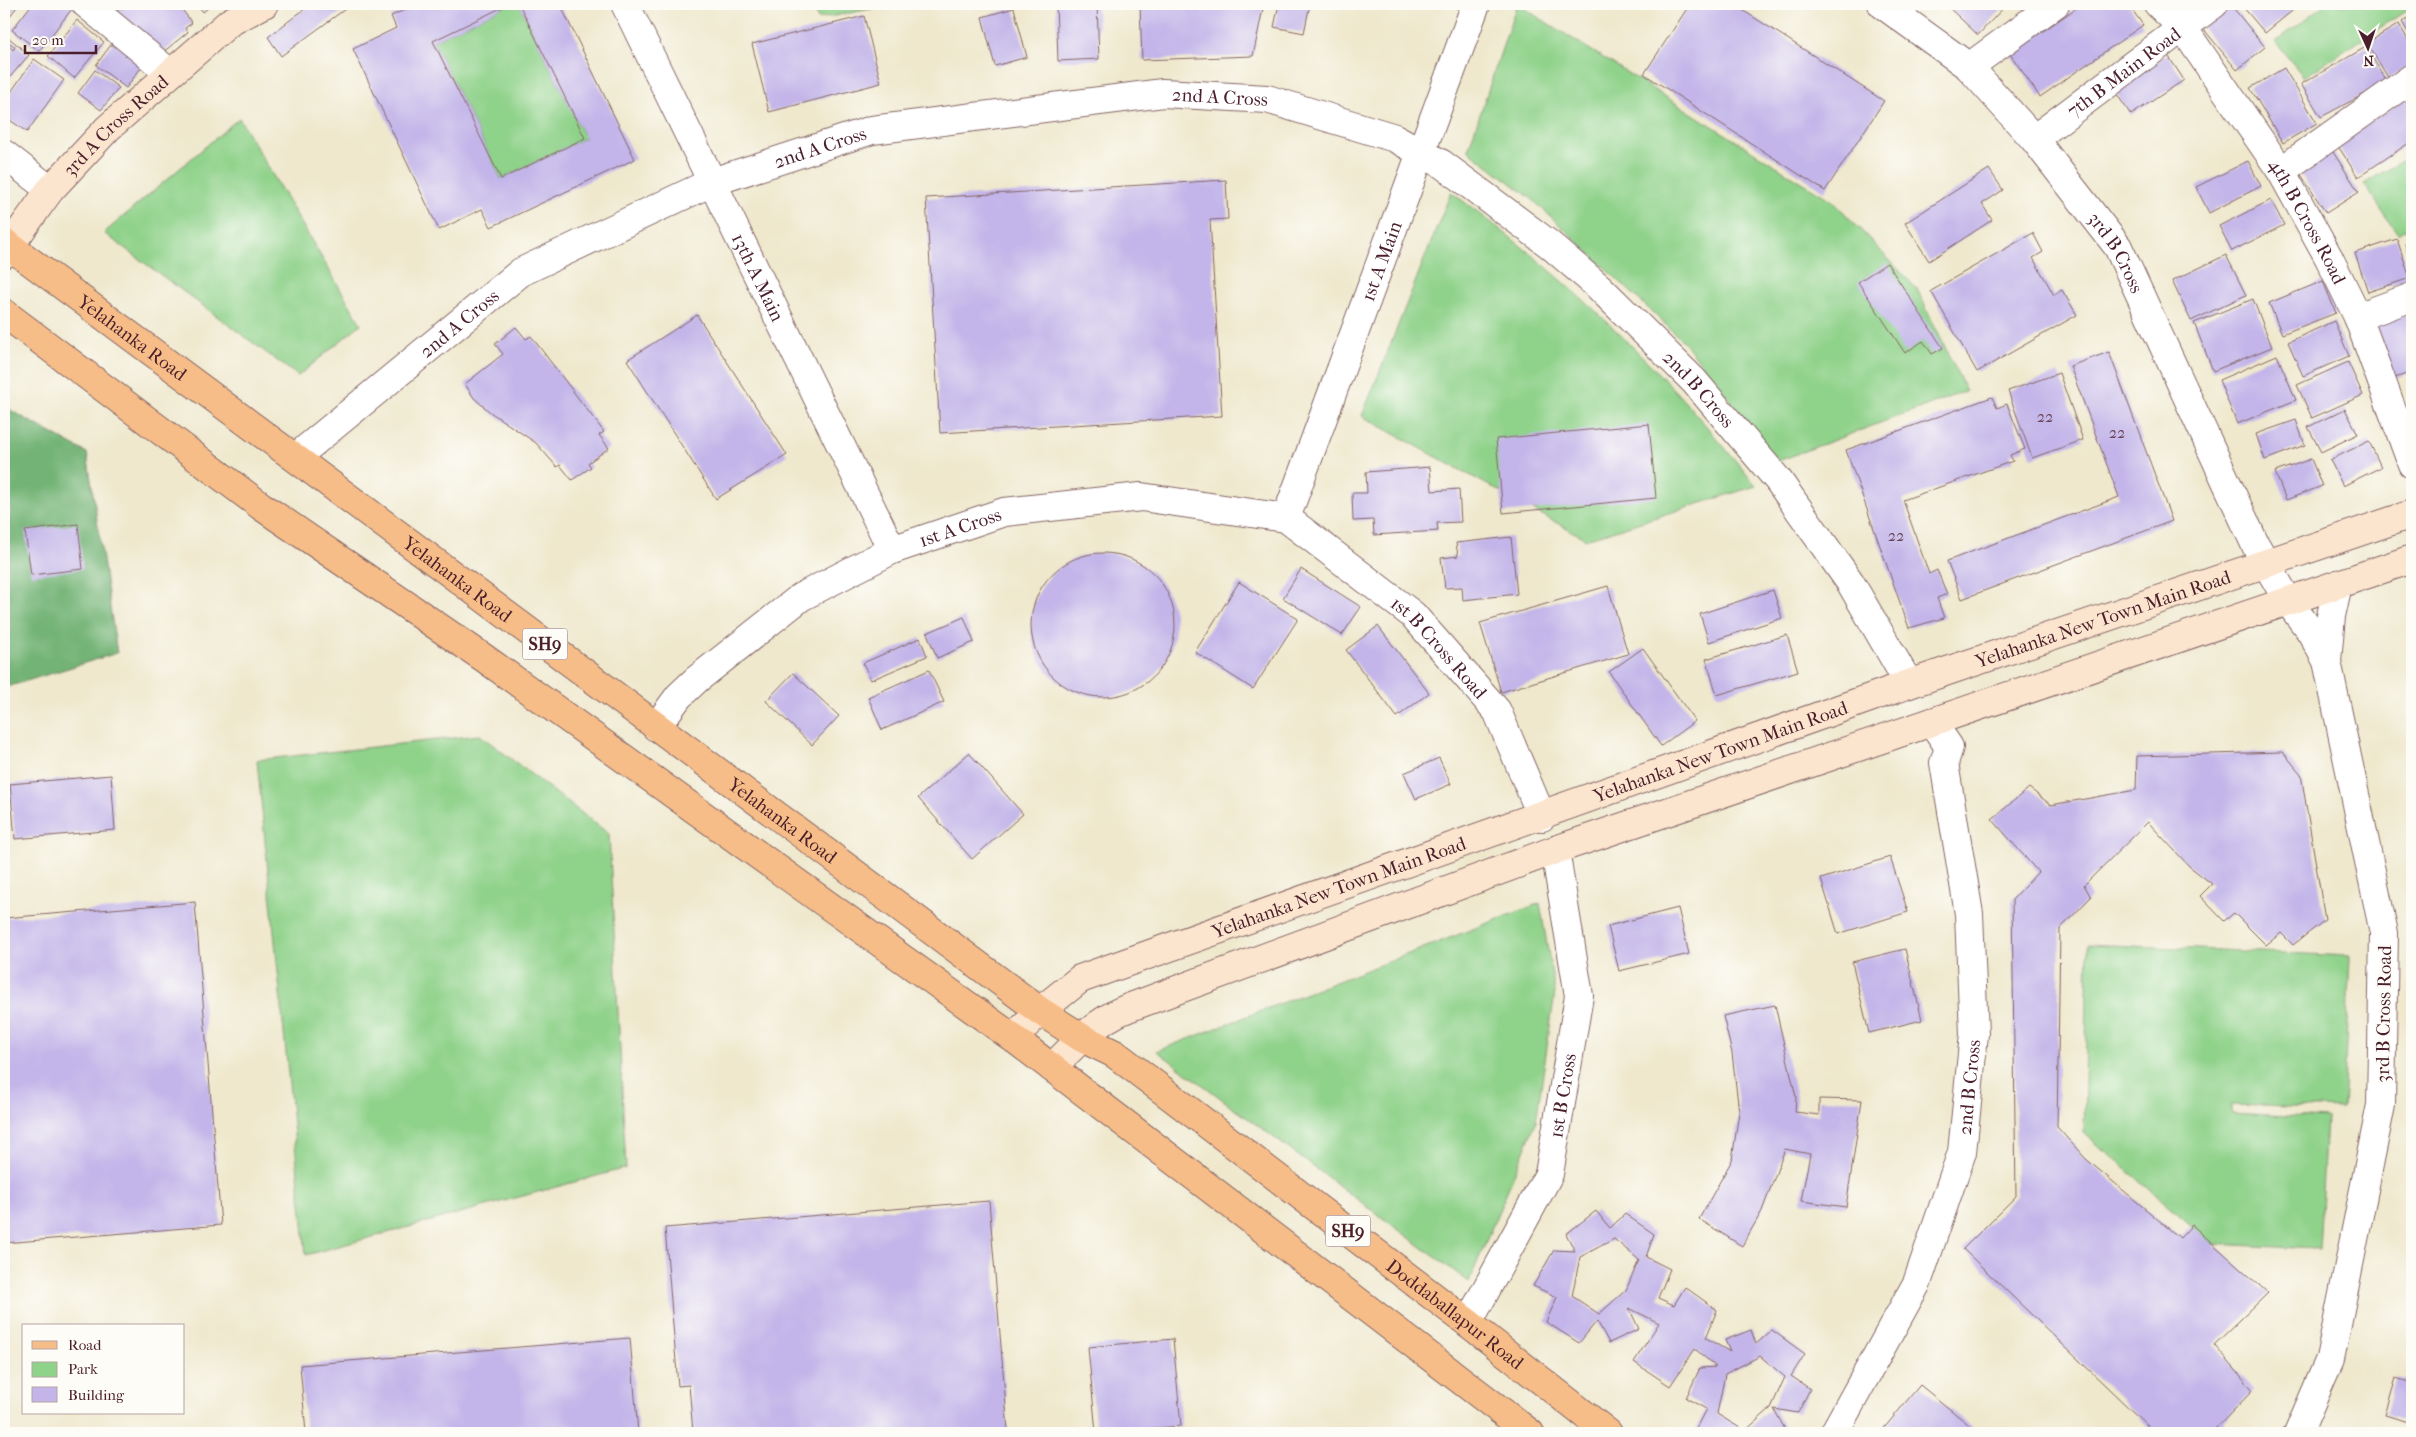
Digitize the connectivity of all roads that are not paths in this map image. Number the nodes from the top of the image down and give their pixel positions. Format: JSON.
{"nodes":[{"id":1,"x":86,"y":4,"type":"edge"},
{"id":2,"x":264,"y":4,"type":"edge"},
{"id":3,"x":625,"y":4,"type":"edge"},
{"id":4,"x":1476,"y":4,"type":"edge"},
{"id":5,"x":1882,"y":4,"type":"edge"},
{"id":6,"x":2055,"y":4,"type":"edge"},
{"id":7,"x":2158,"y":4,"type":"edge"},
{"id":8,"x":2214,"y":4,"type":"edge"},
{"id":9,"x":2183,"y":28,"type":"junction"},
{"id":10,"x":1969,"y":67,"type":"junction"},
{"id":11,"x":170,"y":73,"type":"junction"},
{"id":12,"x":2412,"y":78,"type":"edge"},
{"id":13,"x":2034,"y":139,"type":"junction"},
{"id":14,"x":1421,"y":152,"type":"junction"},
{"id":15,"x":4,"y":154,"type":"edge"},
{"id":16,"x":2281,"y":171,"type":"junction"},
{"id":17,"x":712,"y":182,"type":"junction"},
{"id":18,"x":50,"y":190,"type":"junction"},
{"id":19,"x":6,"y":247,"type":"edge"},
{"id":20,"x":2412,"y":297,"type":"edge"},
{"id":21,"x":4,"y":313,"type":"edge"},
{"id":22,"x":2358,"y":317,"type":"junction"},
{"id":23,"x":296,"y":457,"type":"junction"},
{"id":24,"x":2412,"y":464,"type":"edge"},
{"id":25,"x":2412,"y":514,"type":"edge"},
{"id":26,"x":1286,"y":518,"type":"junction"},
{"id":27,"x":892,"y":550,"type":"junction"},
{"id":28,"x":2412,"y":559,"type":"edge"},
{"id":29,"x":2266,"y":562,"type":"junction"},
{"id":30,"x":2338,"y":584,"type":"junction"},
{"id":31,"x":2288,"y":601,"type":"junction"},
{"id":32,"x":2327,"y":660,"type":"junction"},
{"id":33,"x":1910,"y":684,"type":"junction"},
{"id":34,"x":1932,"y":722,"type":"junction"},
{"id":35,"x":656,"y":727,"type":"junction"},
{"id":36,"x":1542,"y":817,"type":"junction"},
{"id":37,"x":1554,"y":850,"type":"junction"},
{"id":38,"x":1040,"y":1011,"type":"junction"},
{"id":39,"x":1012,"y":1038,"type":"junction"},
{"id":40,"x":1082,"y":1038,"type":"junction"},
{"id":41,"x":1052,"y":1068,"type":"junction"},
{"id":42,"x":1468,"y":1323,"type":"junction"},
{"id":43,"x":1530,"y":1433,"type":"edge"},
{"id":44,"x":1608,"y":1433,"type":"edge"},
{"id":45,"x":1834,"y":1433,"type":"edge"},
{"id":46,"x":2298,"y":1433,"type":"edge"}],
"edges":[{"from":1,"to":11,"type":"street"},
{"from":2,"to":11,"type":"main road","name":"3rd A Cross Road"},
{"from":3,"to":17,"type":"street","name":"13th A Main"},
{"from":4,"to":14,"type":"street","name":"1st A Main"},
{"from":5,"to":10,"type":"street","name":"3rd B Cross"},
{"from":6,"to":10,"type":"street"},
{"from":7,"to":9,"type":"street","name":"4th B Cross Road"},
{"from":8,"to":9,"type":"street","name":"7th B Main Road"},
{"from":9,"to":13,"type":"street","name":"7th B Main Road"},
{"from":9,"to":16,"type":"street","name":"4th B Cross Road"},
{"from":10,"to":13,"type":"street","name":"3rd B Cross"},
{"from":11,"to":18,"type":"main road","name":"3rd A Cross Road"},
{"from":12,"to":16,"type":"street"},
{"from":13,"to":29,"type":"street","name":"3rd B Cross"},
{"from":14,"to":17,"type":"street","name":"2nd A Cross"},
{"from":14,"to":26,"type":"street","name":"1st A Main"},
{"from":14,"to":33,"type":"street","name":"2nd B Cross"},
{"from":15,"to":18,"type":"street"},
{"from":16,"to":22,"type":"street","name":"4th B Cross Road"},
{"from":17,"to":23,"type":"street","name":"2nd A Cross"},
{"from":17,"to":27,"type":"street","name":"13th A Main"},
{"from":18,"to":19,"type":"main road","name":"3rd A Cross Road"},
{"from":19,"to":23,"type":"main road","name":"Yelahanka Road","number":"SH9"},
{"from":20,"to":22,"type":"street"},
{"from":21,"to":39,"type":"main road","number":"SH9"},
{"from":22,"to":24,"type":"street","name":"4th B Cross Road"},
{"from":23,"to":35,"type":"main road","name":"Yelahanka Road","number":"SH9"},
{"from":25,"to":29,"type":"main road","name":"Yelahanka New Town Main Road"},
{"from":26,"to":27,"type":"street","name":"1st A Cross"},
{"from":26,"to":36,"type":"street","name":"1st B Cross Road"},
{"from":27,"to":35,"type":"street","name":"1st A Cross"},
{"from":28,"to":30,"type":"main road","name":"Yelahanka New Town Main Road"},
{"from":29,"to":31,"type":"street","name":"3rd B Cross"},
{"from":29,"to":33,"type":"main road","name":"Yelahanka New Town Main Road"},
{"from":30,"to":31,"type":"main road","name":"Yelahanka New Town Main Road"},
{"from":30,"to":32,"type":"street"},
{"from":31,"to":32,"type":"street","name":"3rd B Cross Road"},
{"from":31,"to":34,"type":"main road","name":"Yelahanka New Town Main Road"},
{"from":32,"to":46,"type":"street","name":"3rd B Cross Road"},
{"from":33,"to":36,"type":"main road","name":"Yelahanka New Town Main Road"},
{"from":34,"to":37,"type":"main road","name":"Yelahanka New Town Main Road"},
{"from":34,"to":45,"type":"street","name":"2nd B Cross"},
{"from":35,"to":38,"type":"main road","name":"Yelahanka Road","number":"SH9"},
{"from":36,"to":38,"type":"main road","name":"Yelahanka New Town Main Road"},
{"from":37,"to":40,"type":"main road","name":"Yelahanka New Town Main Road"},
{"from":37,"to":42,"type":"street","name":"1st B Cross"},
{"from":38,"to":39,"type":"main road","name":"Yelahanka New Town Main Road"},
{"from":38,"to":40,"type":"main road","name":"Yelahanka Road","number":"SH9"},
{"from":39,"to":41,"type":"main road","number":"SH9"},
{"from":40,"to":41,"type":"main road","name":"Yelahanka New Town Main Road"},
{"from":40,"to":42,"type":"main road","name":"Doddaballapur Road","number":"SH9"},
{"from":41,"to":43,"type":"main road","number":"SH9"},
{"from":42,"to":44,"type":"main road","name":"Doddaballapur Road","number":"SH9"}]}
